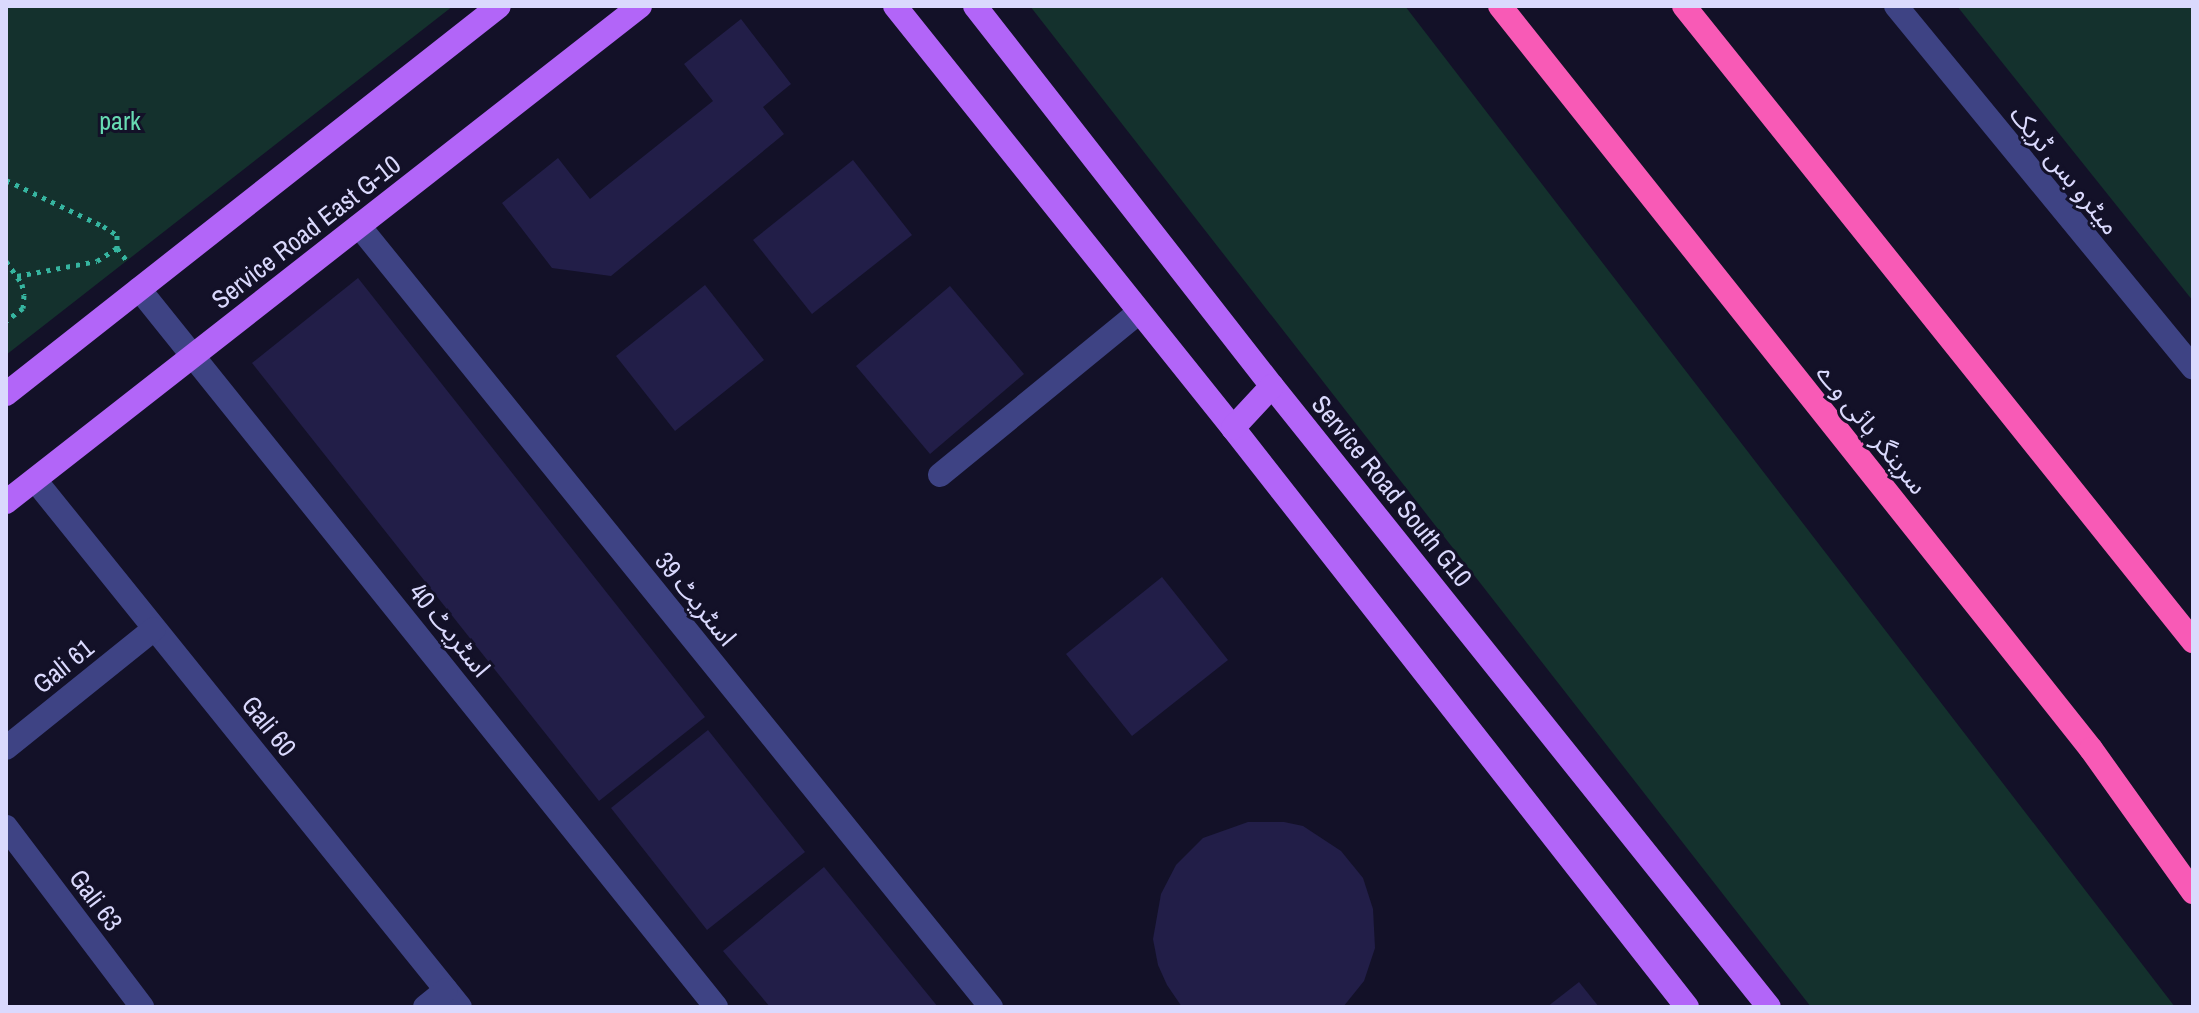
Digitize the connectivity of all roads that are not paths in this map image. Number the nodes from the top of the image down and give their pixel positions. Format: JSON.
{"nodes":[{"id":1,"x":499,"y":6,"type":"edge"},
{"id":2,"x":640,"y":6,"type":"edge"},
{"id":3,"x":895,"y":6,"type":"edge"},
{"id":4,"x":975,"y":6,"type":"edge"},
{"id":5,"x":1500,"y":6,"type":"edge"},
{"id":6,"x":1684,"y":6,"type":"edge"},
{"id":7,"x":1896,"y":6,"type":"edge"},
{"id":8,"x":359,"y":226,"type":"junction"},
{"id":9,"x":142,"y":286,"type":"junction"},
{"id":10,"x":1139,"y":312,"type":"junction"},
{"id":11,"x":193,"y":356,"type":"junction"},
{"id":12,"x":2193,"y":368,"type":"edge"},
{"id":13,"x":1272,"y":386,"type":"junction"},
{"id":14,"x":6,"y":394,"type":"edge"},
{"id":15,"x":1233,"y":428,"type":"junction"},
{"id":16,"x":940,"y":475,"type":"dead end"},
{"id":17,"x":35,"y":480,"type":"junction"},
{"id":18,"x":6,"y":502,"type":"edge"},
{"id":19,"x":154,"y":629,"type":"junction"},
{"id":20,"x":2193,"y":641,"type":"edge"},
{"id":21,"x":6,"y":748,"type":"edge"},
{"id":22,"x":2147,"y":825,"type":"junction"},
{"id":23,"x":6,"y":827,"type":"edge"},
{"id":24,"x":2193,"y":869,"type":"edge"},
{"id":25,"x":2193,"y":892,"type":"edge"},
{"id":26,"x":453,"y":999,"type":"edge"},
{"id":27,"x":142,"y":1007,"type":"edge"},
{"id":28,"x":425,"y":1007,"type":"edge"},
{"id":29,"x":716,"y":1007,"type":"edge"},
{"id":30,"x":991,"y":1007,"type":"edge"},
{"id":31,"x":1687,"y":1007,"type":"edge"},
{"id":32,"x":1769,"y":1007,"type":"edge"}],
"edges":[{"from":1,"to":9,"type":"main road"},
{"from":2,"to":8,"type":"main road","name":"Service Road East G-10"},
{"from":3,"to":10,"type":"main road"},
{"from":4,"to":13,"type":"main road","name":"Service Road South G10"},
{"from":5,"to":22,"type":"highway","name":"سرینگر ہائی وے"},
{"from":6,"to":20,"type":"highway"},
{"from":7,"to":12,"type":"street","name":"میٹرو بس ٹریک"},
{"from":8,"to":11,"type":"main road","name":"Service Road East G-10"},
{"from":8,"to":30,"type":"street","name":"اسٹریٹ 39"},
{"from":9,"to":11,"type":"street","name":"اسٹریٹ 40"},
{"from":9,"to":14,"type":"main road"},
{"from":10,"to":15,"type":"main road"},
{"from":10,"to":16,"type":"street"},
{"from":11,"to":17,"type":"main road","name":"Service Road East G-10"},
{"from":11,"to":29,"type":"street","name":"اسٹریٹ 40"},
{"from":13,"to":15,"type":"main road"},
{"from":13,"to":32,"type":"main road","name":"Service Road South G10"},
{"from":15,"to":31,"type":"main road"},
{"from":17,"to":18,"type":"main road","name":"Service Road East G-10"},
{"from":17,"to":19,"type":"street","name":"Gali 60"},
{"from":19,"to":21,"type":"street","name":"Gali 61"},
{"from":19,"to":26,"type":"street","name":"Gali 60"},
{"from":22,"to":24,"type":"highway"},
{"from":22,"to":25,"type":"highway","name":"سرینگر ہائی وے"},
{"from":23,"to":27,"type":"street","name":"Gali 63"},
{"from":26,"to":28,"type":"street"}]}
